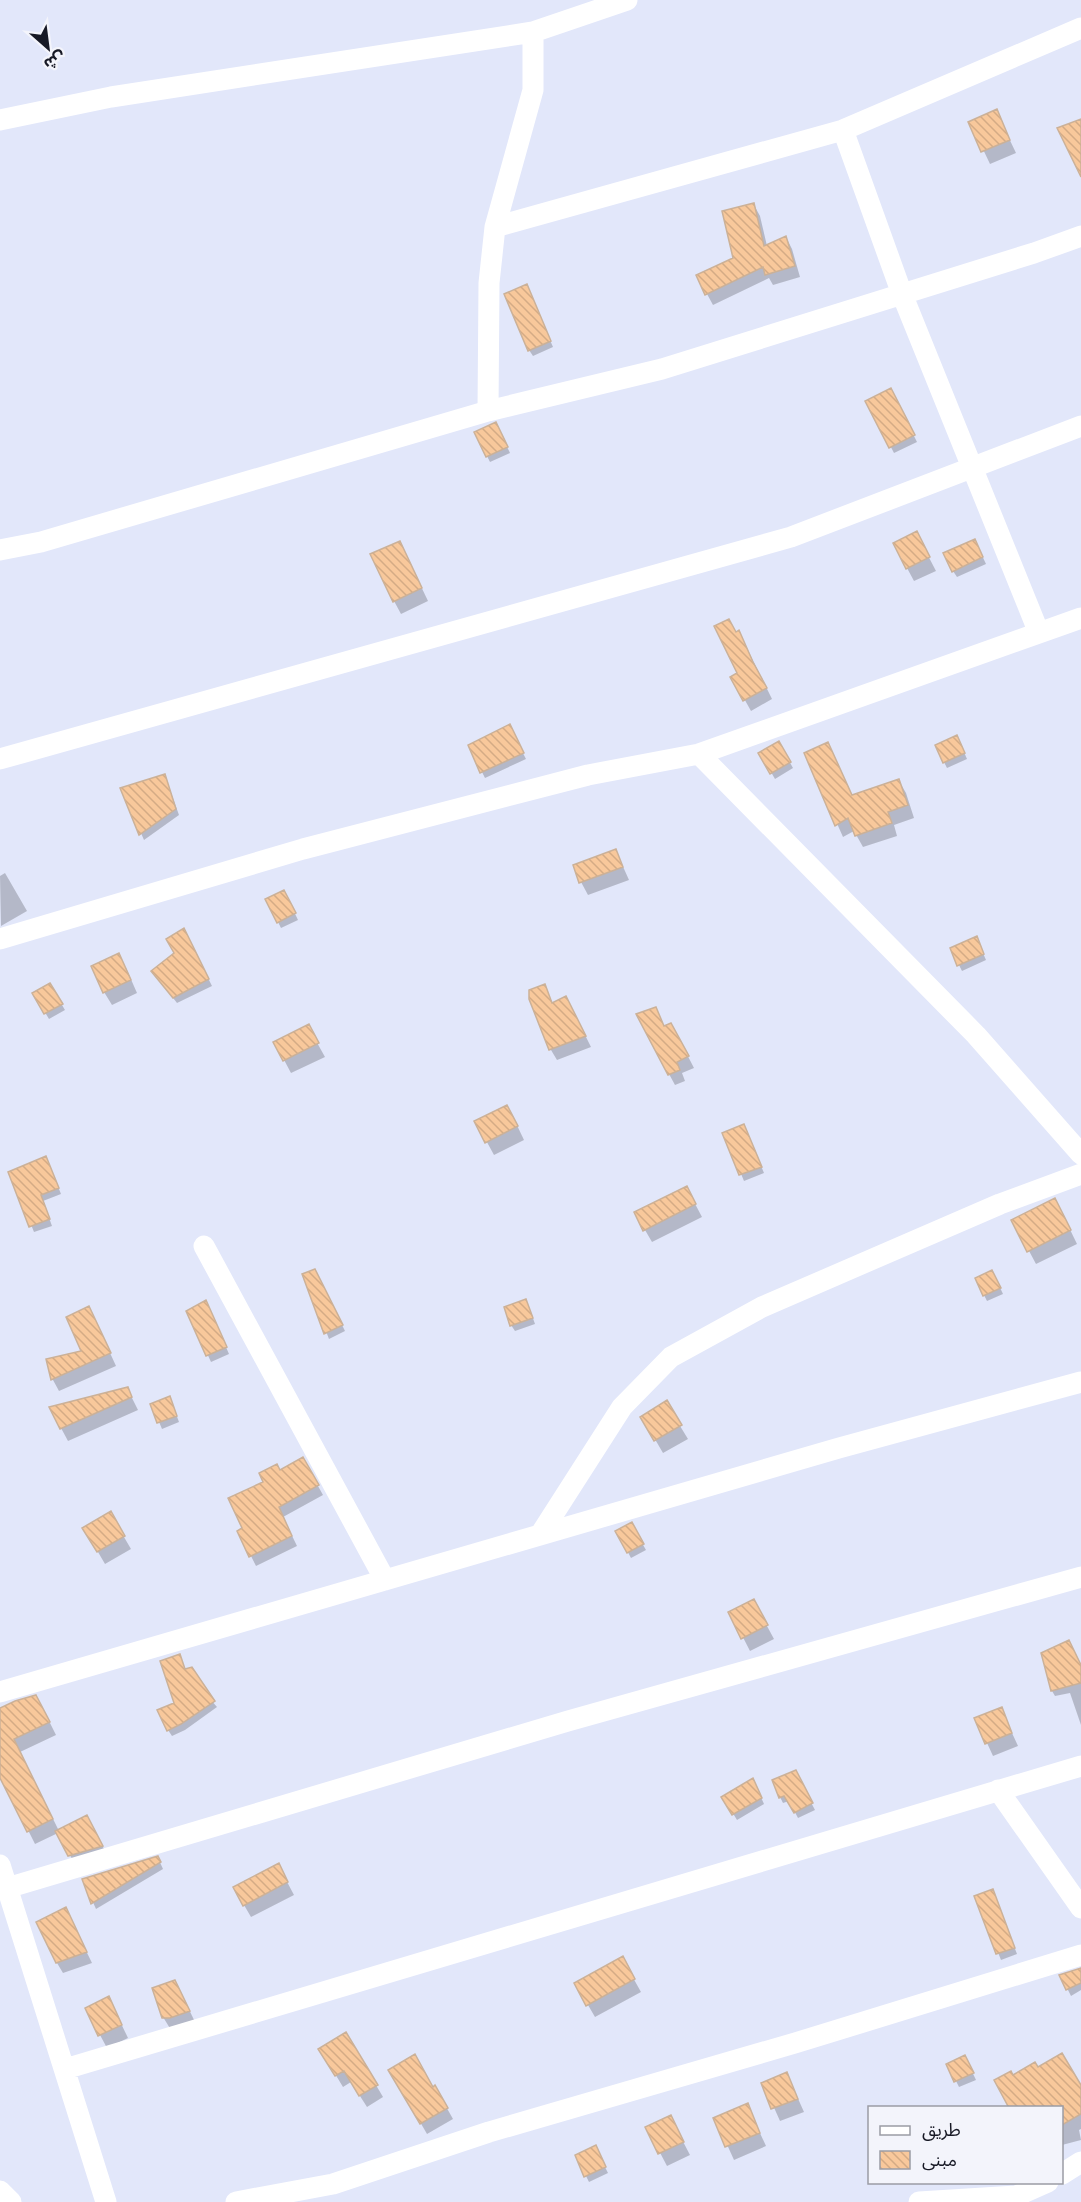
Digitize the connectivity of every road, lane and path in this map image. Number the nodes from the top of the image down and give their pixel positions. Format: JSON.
{"nodes":[{"id":1,"x":627,"y":0,"type":"edge"},
{"id":2,"x":1081,"y":28,"type":"edge"},
{"id":3,"x":533,"y":32,"type":"junction"},
{"id":4,"x":0,"y":120,"type":"edge"},
{"id":5,"x":843,"y":130,"type":"junction"},
{"id":6,"x":495,"y":227,"type":"junction"},
{"id":7,"x":1081,"y":236,"type":"edge"},
{"id":8,"x":902,"y":294,"type":"junction"},
{"id":9,"x":488,"y":411,"type":"junction"},
{"id":10,"x":1081,"y":426,"type":"edge"},
{"id":11,"x":972,"y":468,"type":"junction"},
{"id":12,"x":0,"y":550,"type":"edge"},
{"id":13,"x":1081,"y":618,"type":"edge"},
{"id":14,"x":1039,"y":633,"type":"junction"},
{"id":15,"x":699,"y":754,"type":"junction"},
{"id":16,"x":0,"y":759,"type":"edge"},
{"id":17,"x":0,"y":939,"type":"edge"},
{"id":18,"x":1081,"y":1154,"type":"edge"},
{"id":19,"x":1081,"y":1174,"type":"edge"},
{"id":20,"x":204,"y":1246,"type":"dead end"},
{"id":21,"x":1081,"y":1382,"type":"edge"},
{"id":22,"x":540,"y":1535,"type":"junction"},
{"id":23,"x":1081,"y":1577,"type":"edge"},
{"id":24,"x":385,"y":1580,"type":"junction"},
{"id":25,"x":0,"y":1692,"type":"edge"},
{"id":26,"x":1081,"y":1766,"type":"edge"},
{"id":27,"x":998,"y":1790,"type":"junction"},
{"id":28,"x":0,"y":1865,"type":"edge"},
{"id":29,"x":7,"y":1888,"type":"junction"},
{"id":30,"x":1081,"y":1908,"type":"edge"},
{"id":31,"x":1081,"y":1955,"type":"edge"},
{"id":32,"x":65,"y":2069,"type":"junction"},
{"id":33,"x":1081,"y":2162,"type":"edge"},
{"id":34,"x":1063,"y":2173,"type":"edge"},
{"id":35,"x":1043,"y":2184,"type":"edge"},
{"id":36,"x":0,"y":2191,"type":"edge"},
{"id":37,"x":11,"y":2202,"type":"edge"},
{"id":38,"x":106,"y":2202,"type":"edge"},
{"id":39,"x":236,"y":2202,"type":"edge"},
{"id":40,"x":919,"y":2202,"type":"edge"}],
"edges":[{"from":1,"to":3,"type":"street"},
{"from":2,"to":5,"type":"street"},
{"from":3,"to":4,"type":"street"},
{"from":3,"to":6,"type":"street"},
{"from":5,"to":6,"type":"street"},
{"from":5,"to":8,"type":"street"},
{"from":6,"to":9,"type":"street"},
{"from":7,"to":8,"type":"street"},
{"from":8,"to":9,"type":"street"},
{"from":8,"to":11,"type":"street"},
{"from":9,"to":12,"type":"street"},
{"from":10,"to":11,"type":"street"},
{"from":11,"to":14,"type":"street"},
{"from":11,"to":16,"type":"street"},
{"from":13,"to":14,"type":"street"},
{"from":14,"to":15,"type":"street"},
{"from":15,"to":17,"type":"street"},
{"from":15,"to":18,"type":"street"},
{"from":19,"to":22,"type":"street"},
{"from":20,"to":24,"type":"street"},
{"from":21,"to":22,"type":"street"},
{"from":22,"to":24,"type":"street"},
{"from":23,"to":29,"type":"street"},
{"from":24,"to":25,"type":"street"},
{"from":26,"to":27,"type":"street"},
{"from":27,"to":30,"type":"street"},
{"from":27,"to":32,"type":"street"},
{"from":28,"to":29,"type":"street"},
{"from":29,"to":32,"type":"street"},
{"from":31,"to":39,"type":"street"},
{"from":32,"to":38,"type":"street"},
{"from":33,"to":34,"type":"street"},
{"from":35,"to":40,"type":"street"},
{"from":36,"to":37,"type":"street"}]}
